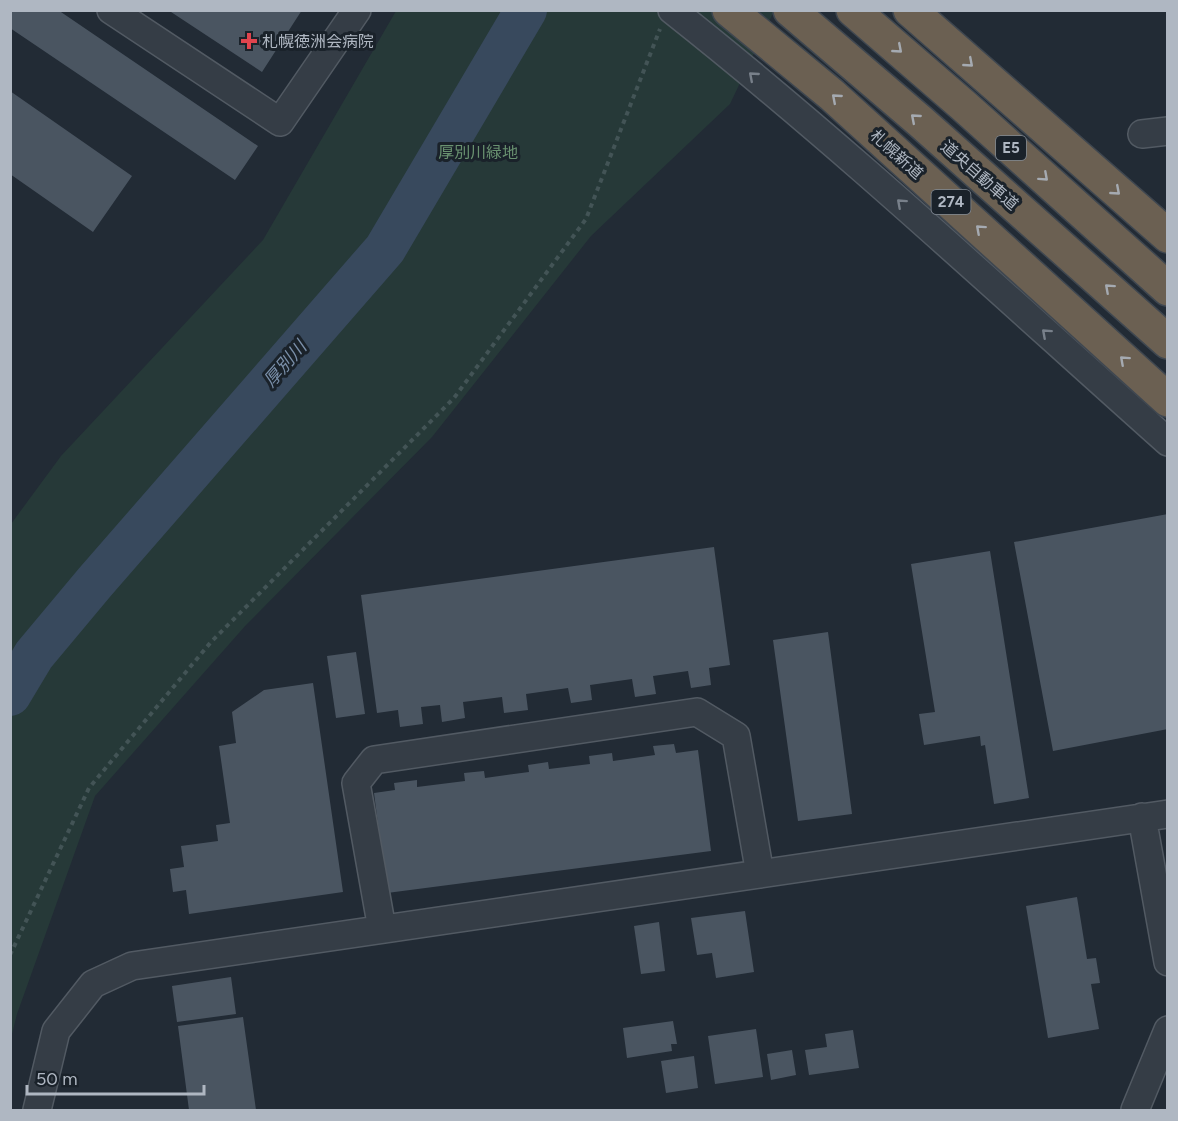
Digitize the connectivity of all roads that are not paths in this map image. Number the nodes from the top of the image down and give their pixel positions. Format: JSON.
{"nodes":[{"id":1,"x":111,"y":10,"type":"edge"},
{"id":2,"x":357,"y":10,"type":"edge"},
{"id":3,"x":729,"y":10,"type":"edge"},
{"id":4,"x":790,"y":10,"type":"edge"},
{"id":5,"x":853,"y":10,"type":"edge"},
{"id":6,"x":910,"y":10,"type":"edge"},
{"id":7,"x":667,"y":16,"type":"edge"},
{"id":8,"x":1167,"y":236,"type":"edge"},
{"id":9,"x":1167,"y":289,"type":"edge"},
{"id":10,"x":1167,"y":342,"type":"edge"},
{"id":11,"x":1167,"y":399,"type":"edge"},
{"id":12,"x":1167,"y":442,"type":"edge"},
{"id":13,"x":1155,"y":816,"type":"edge"},
{"id":14,"x":760,"y":874,"type":"junction"},
{"id":15,"x":382,"y":929,"type":"junction"},
{"id":16,"x":1167,"y":962,"type":"edge"},
{"id":17,"x":1167,"y":1030,"type":"edge"},
{"id":18,"x":37,"y":1110,"type":"edge"},
{"id":19,"x":1136,"y":1110,"type":"edge"}],
"edges":[{"from":1,"to":2,"type":"street"},
{"from":11,"to":3,"type":"highway","name":"札幌新道","number":"274","one_way":true},
{"from":10,"to":4,"type":"highway","name":"道央自動車道","number":"E5","one_way":true},
{"from":5,"to":9,"type":"highway","number":"E5","one_way":true},
{"from":6,"to":8,"type":"highway","one_way":true},
{"from":12,"to":7,"type":"street","one_way":true},
{"from":13,"to":14,"type":"street"},
{"from":13,"to":16,"type":"street"},
{"from":14,"to":15,"type":"street"},
{"from":14,"to":15,"type":"street"},
{"from":15,"to":18,"type":"street"},
{"from":17,"to":19,"type":"street"}]}
